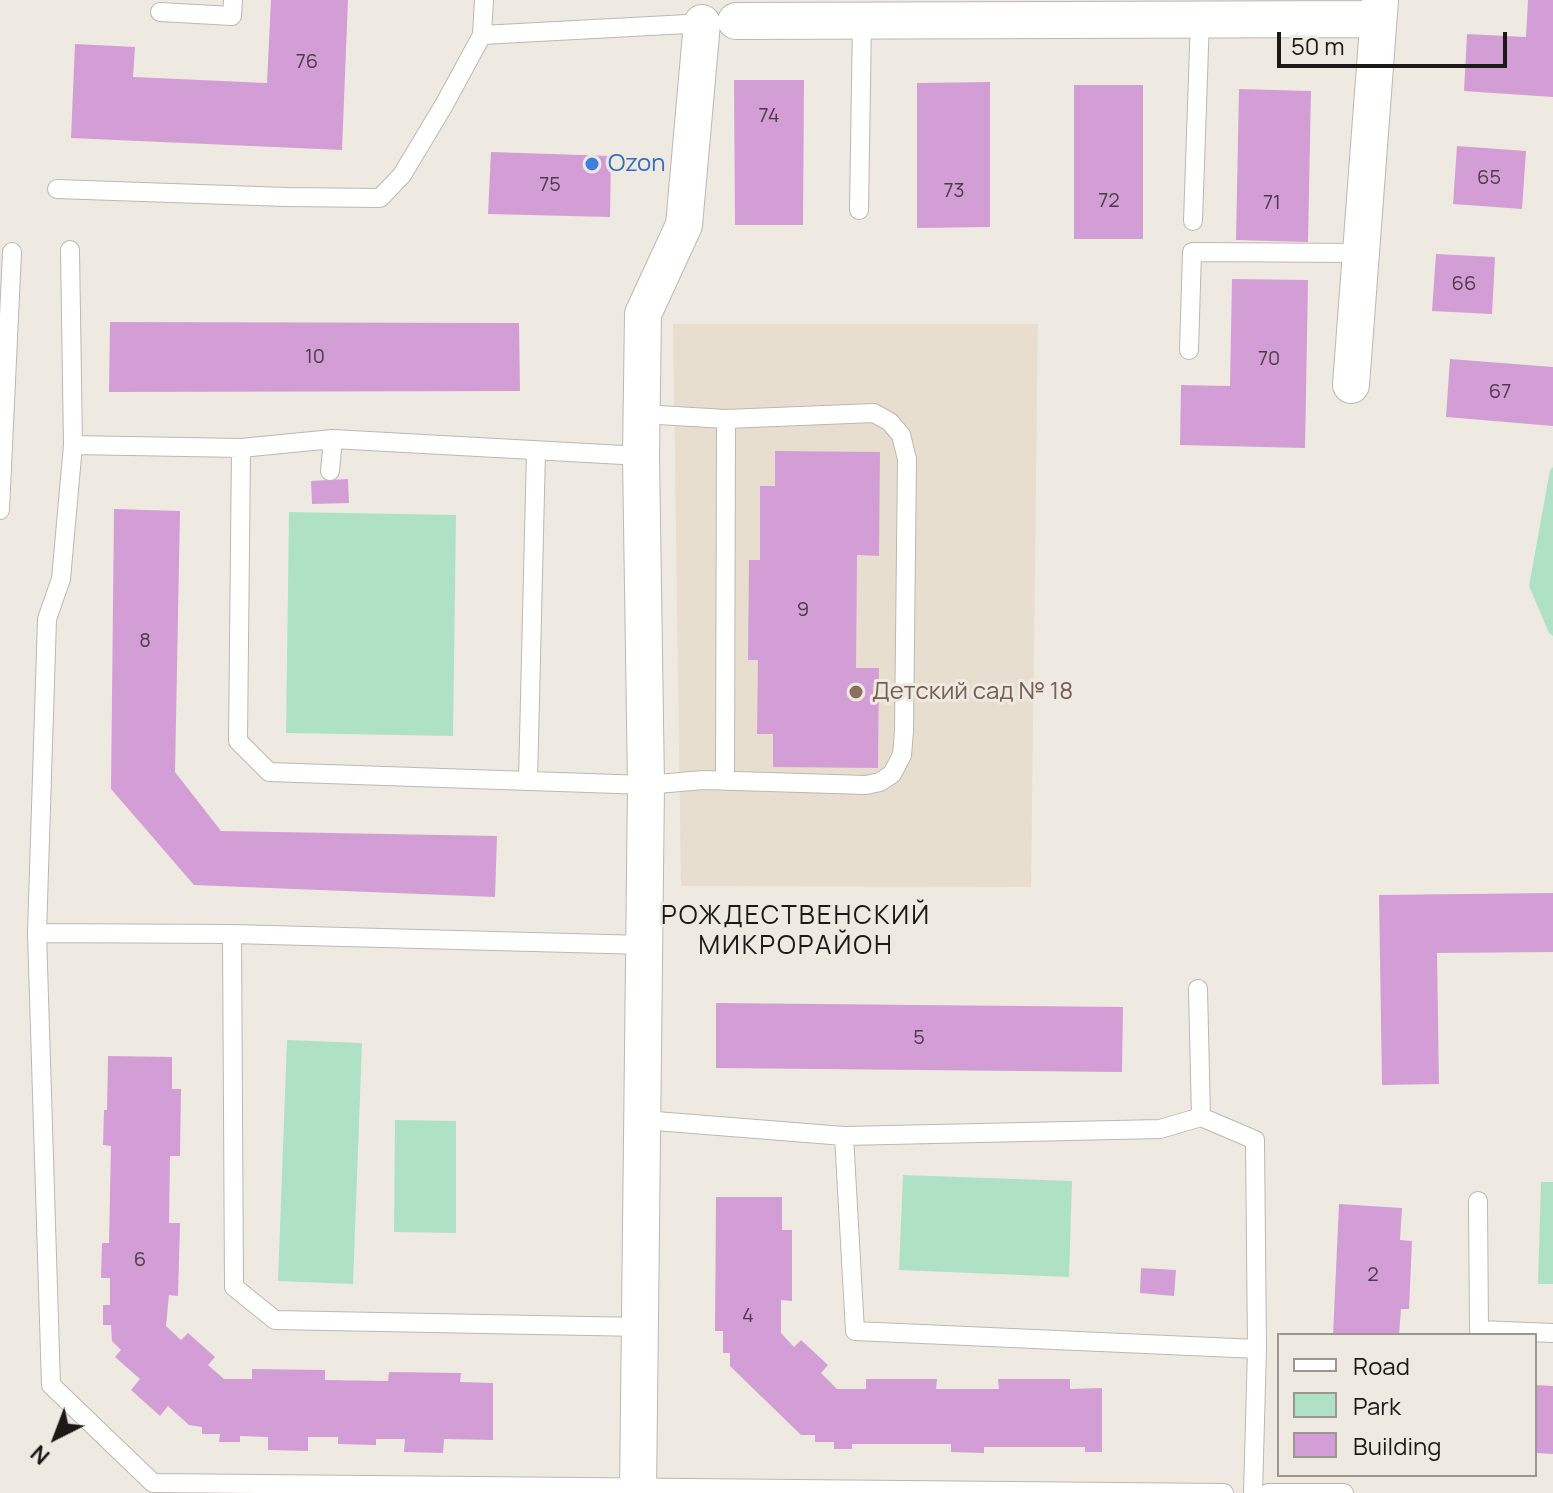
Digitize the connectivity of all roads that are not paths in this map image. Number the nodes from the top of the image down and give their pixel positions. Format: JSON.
{"nodes":[{"id":1,"x":233,"y":0,"type":"edge"},
{"id":2,"x":484,"y":0,"type":"edge"},
{"id":3,"x":1379,"y":9,"type":"edge"},
{"id":4,"x":940,"y":10,"type":"edge"},
{"id":5,"x":160,"y":12,"type":"dead end"},
{"id":6,"x":725,"y":15,"type":"edge"},
{"id":7,"x":1200,"y":19,"type":"junction"},
{"id":8,"x":862,"y":21,"type":"junction"},
{"id":9,"x":482,"y":35,"type":"junction"},
{"id":10,"x":57,"y":189,"type":"dead end"},
{"id":11,"x":859,"y":210,"type":"dead end"},
{"id":12,"x":1193,"y":221,"type":"dead end"},
{"id":13,"x":70,"y":250,"type":"dead end"},
{"id":14,"x":12,"y":252,"type":"dead end"},
{"id":15,"x":1361,"y":253,"type":"junction"},
{"id":16,"x":1189,"y":350,"type":"dead end"},
{"id":17,"x":1351,"y":385,"type":"dead end"},
{"id":18,"x":641,"y":414,"type":"junction"},
{"id":19,"x":726,"y":419,"type":"junction"},
{"id":20,"x":333,"y":439,"type":"junction"},
{"id":21,"x":73,"y":445,"type":"junction"},
{"id":22,"x":241,"y":448,"type":"junction"},
{"id":23,"x":536,"y":451,"type":"junction"},
{"id":24,"x":641,"y":456,"type":"junction"},
{"id":25,"x":330,"y":471,"type":"dead end"},
{"id":26,"x":0,"y":510,"type":"edge"},
{"id":27,"x":528,"y":781,"type":"junction"},
{"id":28,"x":725,"y":781,"type":"junction"},
{"id":29,"x":646,"y":785,"type":"junction"},
{"id":30,"x":37,"y":933,"type":"junction"},
{"id":31,"x":232,"y":934,"type":"junction"},
{"id":32,"x":645,"y":945,"type":"junction"},
{"id":33,"x":1198,"y":989,"type":"dead end"},
{"id":34,"x":1201,"y":1117,"type":"junction"},
{"id":35,"x":643,"y":1120,"type":"junction"},
{"id":36,"x":844,"y":1136,"type":"junction"},
{"id":37,"x":1478,"y":1201,"type":"dead end"},
{"id":38,"x":641,"y":1327,"type":"junction"},
{"id":39,"x":1553,"y":1333,"type":"edge"},
{"id":40,"x":1257,"y":1349,"type":"junction"},
{"id":41,"x":638,"y":1490,"type":"edge"},
{"id":42,"x":1224,"y":1493,"type":"edge"},
{"id":43,"x":1253,"y":1493,"type":"edge"},
{"id":44,"x":1268,"y":1493,"type":"edge"},
{"id":45,"x":1344,"y":1493,"type":"edge"}],
"edges":[{"from":1,"to":5,"type":"lane"},
{"from":2,"to":9,"type":"lane"},
{"from":3,"to":7,"type":"street"},
{"from":3,"to":15,"type":"street"},
{"from":4,"to":7,"type":"street"},
{"from":4,"to":8,"type":"street"},
{"from":6,"to":8,"type":"street"},
{"from":6,"to":9,"type":"lane"},
{"from":6,"to":18,"type":"street"},
{"from":7,"to":12,"type":"lane"},
{"from":8,"to":11,"type":"lane"},
{"from":9,"to":10,"type":"lane"},
{"from":13,"to":21,"type":"lane"},
{"from":14,"to":26,"type":"lane"},
{"from":15,"to":16,"type":"lane"},
{"from":15,"to":17,"type":"street"},
{"from":18,"to":19,"type":"lane"},
{"from":18,"to":24,"type":"street"},
{"from":19,"to":28,"type":"lane"},
{"from":19,"to":28,"type":"lane"},
{"from":20,"to":22,"type":"lane"},
{"from":20,"to":23,"type":"lane"},
{"from":20,"to":25,"type":"lane"},
{"from":21,"to":22,"type":"lane"},
{"from":21,"to":30,"type":"lane"},
{"from":22,"to":27,"type":"lane"},
{"from":23,"to":24,"type":"lane"},
{"from":23,"to":27,"type":"lane"},
{"from":24,"to":29,"type":"street"},
{"from":27,"to":29,"type":"lane"},
{"from":28,"to":29,"type":"lane"},
{"from":29,"to":32,"type":"street"},
{"from":30,"to":31,"type":"lane"},
{"from":30,"to":41,"type":"lane"},
{"from":31,"to":32,"type":"lane"},
{"from":31,"to":38,"type":"lane"},
{"from":32,"to":35,"type":"street"},
{"from":33,"to":34,"type":"lane"},
{"from":34,"to":36,"type":"lane"},
{"from":34,"to":40,"type":"lane"},
{"from":35,"to":36,"type":"lane"},
{"from":35,"to":38,"type":"street"},
{"from":36,"to":40,"type":"lane"},
{"from":37,"to":39,"type":"lane"},
{"from":38,"to":41,"type":"street"},
{"from":40,"to":43,"type":"lane"},
{"from":41,"to":42,"type":"lane"},
{"from":44,"to":45,"type":"lane"}]}
